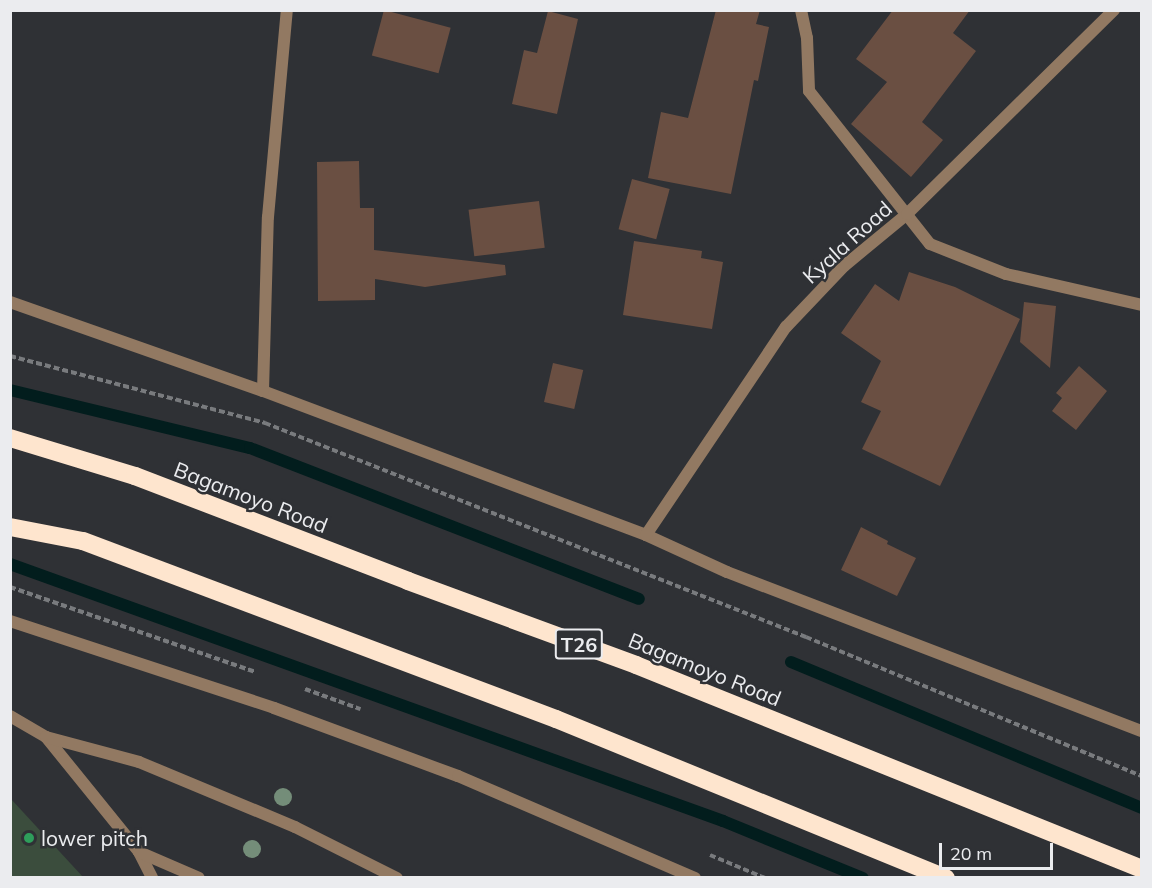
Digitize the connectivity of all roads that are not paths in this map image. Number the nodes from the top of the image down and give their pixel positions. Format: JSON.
{"nodes":[{"id":1,"x":287,"y":10,"type":"edge"},
{"id":2,"x":801,"y":10,"type":"edge"},
{"id":3,"x":1114,"y":10,"type":"edge"},
{"id":4,"x":907,"y":214,"type":"junction"},
{"id":5,"x":10,"y":302,"type":"edge"},
{"id":6,"x":1142,"y":305,"type":"edge"},
{"id":7,"x":263,"y":391,"type":"junction"},
{"id":8,"x":10,"y":438,"type":"edge"},
{"id":9,"x":10,"y":526,"type":"edge"},
{"id":10,"x":646,"y":535,"type":"junction"},
{"id":11,"x":10,"y":621,"type":"edge"},
{"id":12,"x":10,"y":716,"type":"edge"},
{"id":13,"x":1142,"y":731,"type":"edge"},
{"id":14,"x":46,"y":737,"type":"junction"},
{"id":15,"x":139,"y":852,"type":"junction"},
{"id":16,"x":1142,"y":869,"type":"edge"},
{"id":17,"x":152,"y":878,"type":"edge"},
{"id":18,"x":199,"y":878,"type":"edge"},
{"id":19,"x":397,"y":878,"type":"edge"},
{"id":20,"x":695,"y":878,"type":"edge"},
{"id":21,"x":946,"y":878,"type":"edge"}],
"edges":[{"from":1,"to":7,"type":"street"},
{"from":2,"to":4,"type":"street"},
{"from":3,"to":4,"type":"street","name":"Kyala Road"},
{"from":4,"to":6,"type":"street"},
{"from":4,"to":10,"type":"street","name":"Kyala Road"},
{"from":5,"to":7,"type":"street"},
{"from":7,"to":10,"type":"street"},
{"from":8,"to":16,"type":"highway","name":"Bagamoyo Road","number":"T26"},
{"from":9,"to":21,"type":"highway"},
{"from":10,"to":13,"type":"street"},
{"from":11,"to":20,"type":"street"},
{"from":12,"to":14,"type":"street"},
{"from":14,"to":15,"type":"street"},
{"from":14,"to":19,"type":"street"},
{"from":15,"to":17,"type":"street"},
{"from":15,"to":18,"type":"street"}]}
